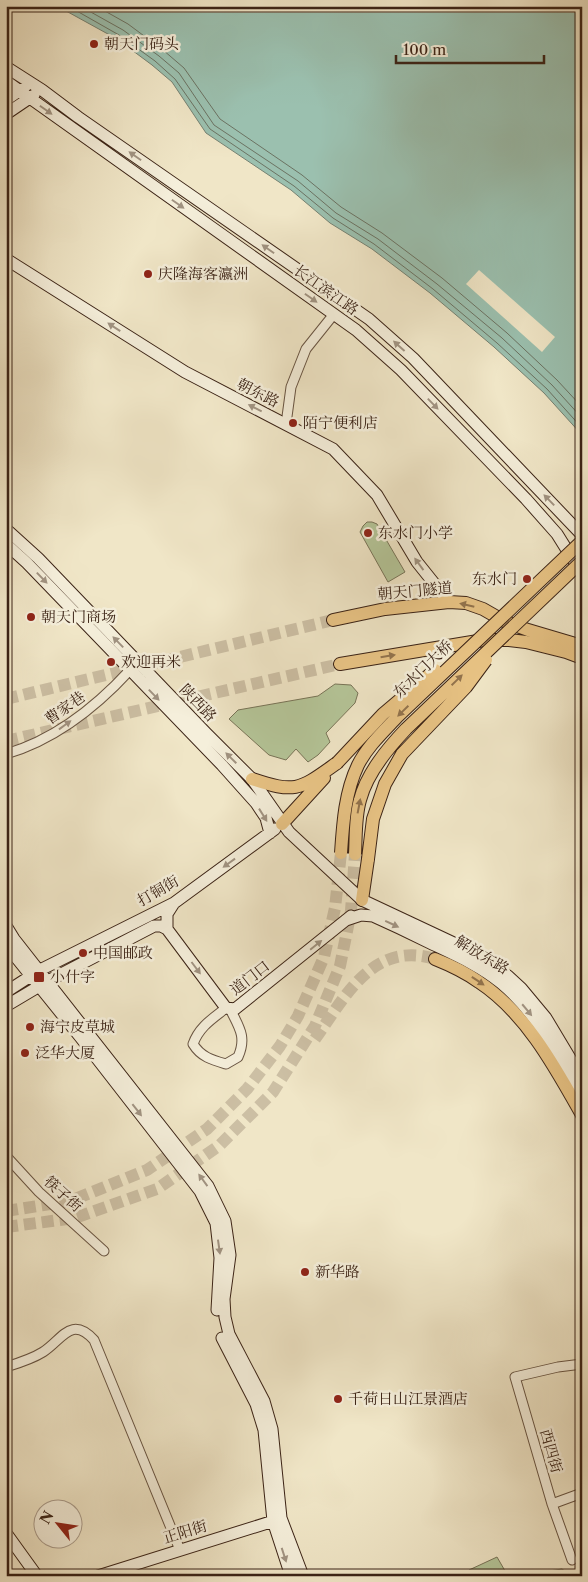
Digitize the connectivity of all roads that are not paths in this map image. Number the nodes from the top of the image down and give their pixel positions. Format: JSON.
{"nodes":[{"id":1,"x":6,"y":67,"type":"edge"},
{"id":2,"x":6,"y":81,"type":"edge"},
{"id":3,"x":30,"y":82,"type":"junction"},
{"id":4,"x":42,"y":90,"type":"junction"},
{"id":5,"x":24,"y":94,"type":"junction"},
{"id":6,"x":6,"y":100,"type":"edge"},
{"id":7,"x":6,"y":114,"type":"edge"},
{"id":8,"x":6,"y":258,"type":"edge"},
{"id":9,"x":334,"y":314,"type":"junction"},
{"id":10,"x":286,"y":424,"type":"junction"},
{"id":11,"x":6,"y":530,"type":"edge"},
{"id":12,"x":582,"y":535,"type":"edge"},
{"id":13,"x":582,"y":541,"type":"edge"},
{"id":14,"x":6,"y":544,"type":"edge"},
{"id":15,"x":582,"y":561,"type":"edge"},
{"id":16,"x":582,"y":574,"type":"edge"},
{"id":17,"x":448,"y":602,"type":"junction"},
{"id":18,"x":501,"y":617,"type":"junction"},
{"id":19,"x":333,"y":620,"type":"tunnel mouth"},
{"id":20,"x":512,"y":627,"type":"junction"},
{"id":21,"x":527,"y":636,"type":"junction"},
{"id":22,"x":582,"y":646,"type":"edge"},
{"id":23,"x":582,"y":658,"type":"edge"},
{"id":24,"x":340,"y":664,"type":"tunnel mouth"},
{"id":25,"x":130,"y":670,"type":"junction"},
{"id":26,"x":6,"y":754,"type":"edge"},
{"id":27,"x":252,"y":779,"type":"junction"},
{"id":28,"x":308,"y":787,"type":"junction"},
{"id":29,"x":282,"y":824,"type":"junction"},
{"id":30,"x":270,"y":833,"type":"junction"},
{"id":31,"x":341,"y":853,"type":"tunnel mouth"},
{"id":32,"x":355,"y":854,"type":"tunnel mouth"},
{"id":33,"x":362,"y":900,"type":"junction"},
{"id":34,"x":174,"y":903,"type":"junction"},
{"id":35,"x":346,"y":920,"type":"junction"},
{"id":36,"x":6,"y":926,"type":"edge"},
{"id":37,"x":167,"y":929,"type":"junction"},
{"id":38,"x":6,"y":945,"type":"edge"},
{"id":39,"x":435,"y":959,"type":"tunnel mouth"},
{"id":40,"x":36,"y":973,"type":"junction"},
{"id":41,"x":44,"y":983,"type":"junction"},
{"id":42,"x":6,"y":992,"type":"edge"},
{"id":43,"x":6,"y":1006,"type":"edge"},
{"id":44,"x":228,"y":1009,"type":"junction"},
{"id":45,"x":582,"y":1078,"type":"edge"},
{"id":46,"x":582,"y":1098,"type":"edge"},
{"id":47,"x":582,"y":1115,"type":"edge"},
{"id":48,"x":6,"y":1156,"type":"edge"},
{"id":49,"x":104,"y":1251,"type":"dead end"},
{"id":50,"x":582,"y":1364,"type":"edge"},
{"id":51,"x":6,"y":1367,"type":"edge"},
{"id":52,"x":582,"y":1493,"type":"edge"},
{"id":53,"x":552,"y":1504,"type":"junction"},
{"id":54,"x":277,"y":1520,"type":"junction"},
{"id":55,"x":6,"y":1533,"type":"edge"},
{"id":56,"x":180,"y":1550,"type":"junction"},
{"id":57,"x":572,"y":1560,"type":"dead end"},
{"id":58,"x":36,"y":1576,"type":"edge"},
{"id":59,"x":98,"y":1576,"type":"edge"},
{"id":60,"x":291,"y":1576,"type":"edge"},
{"id":61,"x":303,"y":1576,"type":"edge"}],
"edges":[{"from":1,"to":3,"type":"main road","name":"长江滨江路"},
{"from":2,"to":5,"type":"main road","name":"长江滨江路"},
{"from":3,"to":4,"type":"main road","name":"长江滨江路"},
{"from":3,"to":5,"type":"main road"},
{"from":4,"to":5,"type":"main road"},
{"from":12,"to":4,"type":"main road","name":"长江滨江路","one_way":true},
{"from":5,"to":6,"type":"main road"},
{"from":5,"to":7,"type":"main road"},
{"from":5,"to":9,"type":"main road","name":"长江滨江路","one_way":true},
{"from":10,"to":8,"type":"main road","name":"朝东路","one_way":true},
{"from":9,"to":10,"type":"street"},
{"from":9,"to":16,"type":"main road","name":"长江滨江路","one_way":true},
{"from":17,"to":10,"type":"main road","name":"朝东路","one_way":true},
{"from":27,"to":11,"type":"main road","name":"陕西路","one_way":true},
{"from":13,"to":18,"type":"main road","name":"东水门大桥","bridge":true},
{"from":14,"to":25,"type":"main road","name":"陕西路","one_way":true},
{"from":15,"to":20,"type":"main road","name":"东水门大桥","bridge":true},
{"from":17,"to":19,"type":"main road","name":"朝天门隧道"},
{"from":21,"to":17,"type":"main road","name":"朝天门隧道","one_way":true},
{"from":18,"to":28,"type":"main road","bridge":true},
{"from":18,"to":31,"type":"main road","name":"东水门大桥","one_way":true,"bridge":true},
{"from":32,"to":20,"type":"main road","name":"东水门大桥","one_way":true,"bridge":true},
{"from":20,"to":33,"type":"main road","bridge":true},
{"from":21,"to":22,"type":"main road","name":"朝天门隧道"},
{"from":21,"to":23,"type":"main road","name":"朝天门隧道"},
{"from":24,"to":21,"type":"main road","name":"朝天门隧道","one_way":true},
{"from":26,"to":25,"type":"street","name":"曹家巷","one_way":true},
{"from":25,"to":30,"type":"main road","name":"陕西路","one_way":true},
{"from":27,"to":28,"type":"main road"},
{"from":27,"to":29,"type":"main road","name":"陕西路"},
{"from":28,"to":29,"type":"main road"},
{"from":29,"to":30,"type":"main road","name":"打铜街"},
{"from":29,"to":33,"type":"main road","name":"陕西路"},
{"from":30,"to":34,"type":"main road","name":"打铜街","one_way":true},
{"from":33,"to":35,"type":"main road","name":"道门口"},
{"from":33,"to":45,"type":"main road","name":"解放东路"},
{"from":34,"to":37,"type":"main road"},
{"from":34,"to":40,"type":"main road","name":"打铜街"},
{"from":44,"to":35,"type":"main road","name":"道门口","one_way":true},
{"from":35,"to":46,"type":"main road","name":"解放东路","one_way":true},
{"from":36,"to":40,"type":"main road"},
{"from":37,"to":41,"type":"main road","name":"打铜街"},
{"from":37,"to":44,"type":"main road","name":"道门口","one_way":true},
{"from":38,"to":40,"type":"main road"},
{"from":39,"to":47,"type":"main road","one_way":true},
{"from":40,"to":41,"type":"main road"},
{"from":40,"to":42,"type":"main road","name":"打铜街"},
{"from":41,"to":43,"type":"main road","name":"打铜街"},
{"from":41,"to":54,"type":"main road"},
{"from":44,"to":44,"type":"street"},
{"from":48,"to":49,"type":"street","name":"筷子街"},
{"from":50,"to":53,"type":"street","name":"西四街"},
{"from":51,"to":56,"type":"street"},
{"from":52,"to":53,"type":"street"},
{"from":53,"to":57,"type":"street","name":"西四街"},
{"from":54,"to":56,"type":"main road","name":"正阳街"},
{"from":54,"to":60,"type":"main road","one_way":true},
{"from":54,"to":61,"type":"main road"},
{"from":55,"to":58,"type":"main road"},
{"from":56,"to":59,"type":"main road","name":"正阳街"}]}
